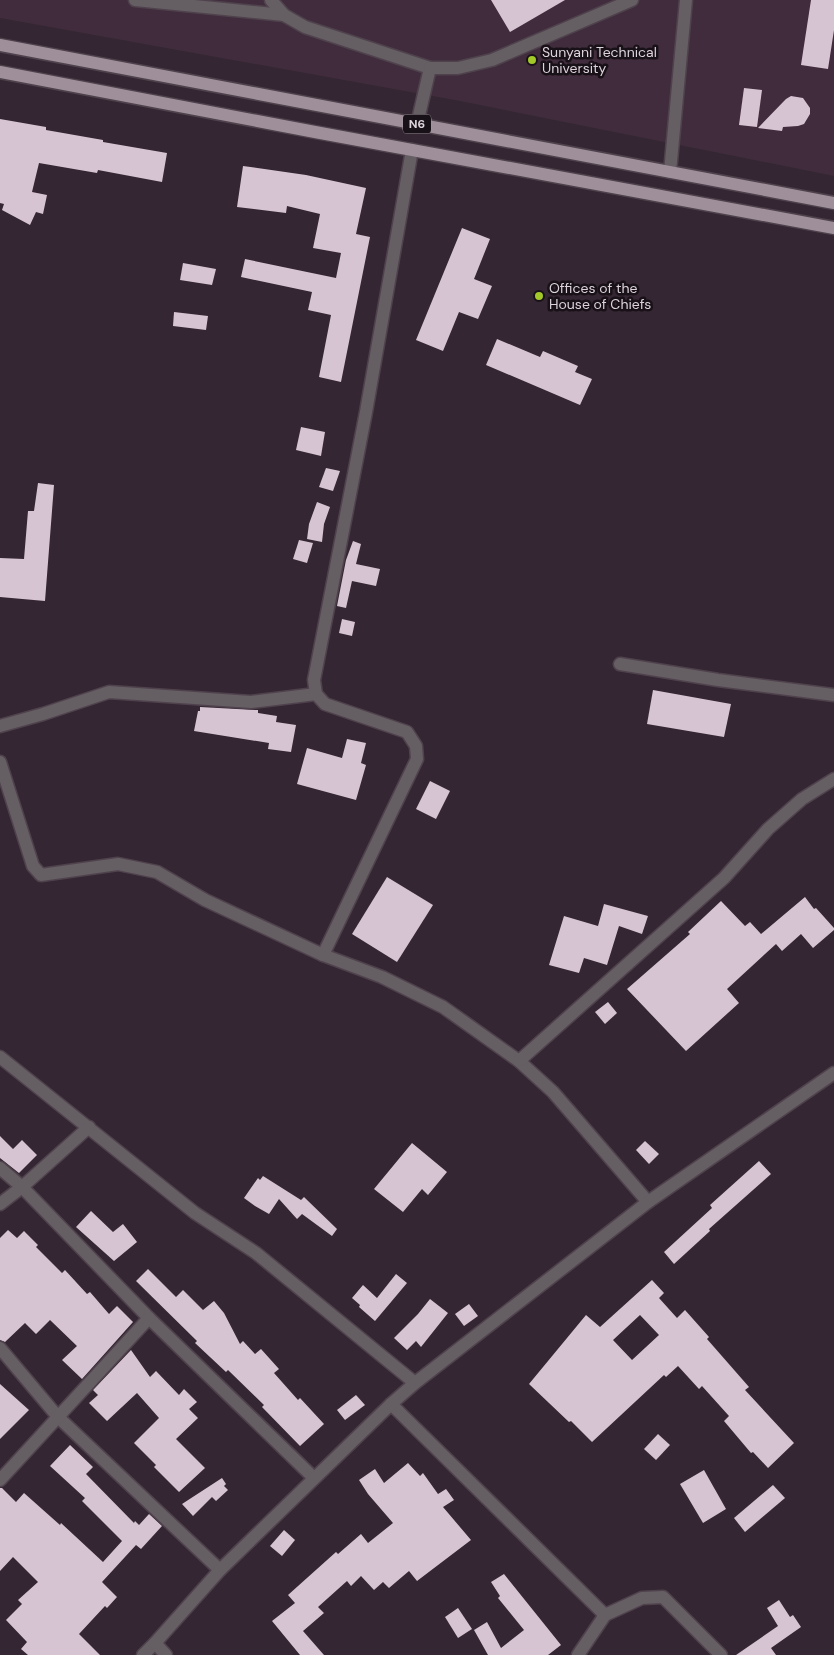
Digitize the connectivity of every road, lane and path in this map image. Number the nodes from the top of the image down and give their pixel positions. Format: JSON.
{"nodes":[{"id":1,"x":135,"y":0,"type":"edge"},
{"id":2,"x":271,"y":0,"type":"edge"},
{"id":3,"x":632,"y":0,"type":"edge"},
{"id":4,"x":686,"y":0,"type":"edge"},
{"id":5,"x":284,"y":15,"type":"junction"},
{"id":6,"x":0,"y":45,"type":"edge"},
{"id":7,"x":430,"y":68,"type":"junction"},
{"id":8,"x":0,"y":72,"type":"edge"},
{"id":9,"x":417,"y":124,"type":"junction"},
{"id":10,"x":412,"y":150,"type":"junction"},
{"id":11,"x":670,"y":172,"type":"junction"},
{"id":12,"x":834,"y":203,"type":"edge"},
{"id":13,"x":834,"y":228,"type":"edge"},
{"id":14,"x":620,"y":664,"type":"dead end"},
{"id":15,"x":316,"y":694,"type":"junction"},
{"id":16,"x":834,"y":695,"type":"edge"},
{"id":17,"x":0,"y":726,"type":"edge"},
{"id":18,"x":0,"y":762,"type":"edge"},
{"id":19,"x":834,"y":779,"type":"edge"},
{"id":20,"x":323,"y":955,"type":"junction"},
{"id":21,"x":0,"y":1057,"type":"edge"},
{"id":22,"x":519,"y":1061,"type":"junction"},
{"id":23,"x":834,"y":1073,"type":"edge"},
{"id":24,"x":89,"y":1126,"type":"junction"},
{"id":25,"x":0,"y":1168,"type":"edge"},
{"id":26,"x":22,"y":1187,"type":"junction"},
{"id":27,"x":648,"y":1202,"type":"junction"},
{"id":28,"x":0,"y":1204,"type":"edge"},
{"id":29,"x":149,"y":1318,"type":"junction"},
{"id":30,"x":0,"y":1348,"type":"edge"},
{"id":31,"x":415,"y":1383,"type":"junction"},
{"id":32,"x":391,"y":1404,"type":"junction"},
{"id":33,"x":58,"y":1417,"type":"junction"},
{"id":34,"x":314,"y":1478,"type":"junction"},
{"id":35,"x":0,"y":1480,"type":"edge"},
{"id":36,"x":220,"y":1570,"type":"junction"},
{"id":37,"x":605,"y":1615,"type":"junction"},
{"id":38,"x":155,"y":1643,"type":"junction"},
{"id":39,"x":143,"y":1655,"type":"edge"},
{"id":40,"x":166,"y":1655,"type":"edge"},
{"id":41,"x":578,"y":1655,"type":"edge"},
{"id":42,"x":721,"y":1655,"type":"edge"}],
"edges":[{"from":1,"to":5,"type":"street"},
{"from":2,"to":5,"type":"street"},
{"from":3,"to":7,"type":"street"},
{"from":4,"to":11,"type":"street"},
{"from":5,"to":7,"type":"street"},
{"from":6,"to":9,"type":"main road","number":"N6"},
{"from":7,"to":9,"type":"street"},
{"from":8,"to":10,"type":"main road","number":"N6"},
{"from":9,"to":11,"type":"main road","number":"N6"},
{"from":10,"to":13,"type":"main road","number":"N6"},
{"from":10,"to":15,"type":"street"},
{"from":11,"to":12,"type":"main road","number":"N6"},
{"from":14,"to":16,"type":"street"},
{"from":15,"to":17,"type":"street"},
{"from":15,"to":20,"type":"street"},
{"from":18,"to":20,"type":"street"},
{"from":19,"to":22,"type":"street"},
{"from":20,"to":22,"type":"street"},
{"from":21,"to":24,"type":"street"},
{"from":22,"to":27,"type":"street"},
{"from":23,"to":27,"type":"street"},
{"from":24,"to":26,"type":"street"},
{"from":24,"to":31,"type":"street"},
{"from":25,"to":26,"type":"street"},
{"from":26,"to":28,"type":"street"},
{"from":26,"to":29,"type":"street"},
{"from":27,"to":31,"type":"street"},
{"from":29,"to":33,"type":"street"},
{"from":29,"to":34,"type":"street"},
{"from":30,"to":33,"type":"street"},
{"from":31,"to":32,"type":"street"},
{"from":32,"to":34,"type":"street"},
{"from":32,"to":37,"type":"street"},
{"from":33,"to":35,"type":"street"},
{"from":33,"to":36,"type":"street"},
{"from":34,"to":36,"type":"street"},
{"from":36,"to":38,"type":"street"},
{"from":37,"to":41,"type":"street"},
{"from":37,"to":42,"type":"street"},
{"from":38,"to":39,"type":"street"},
{"from":38,"to":40,"type":"street"}]}
